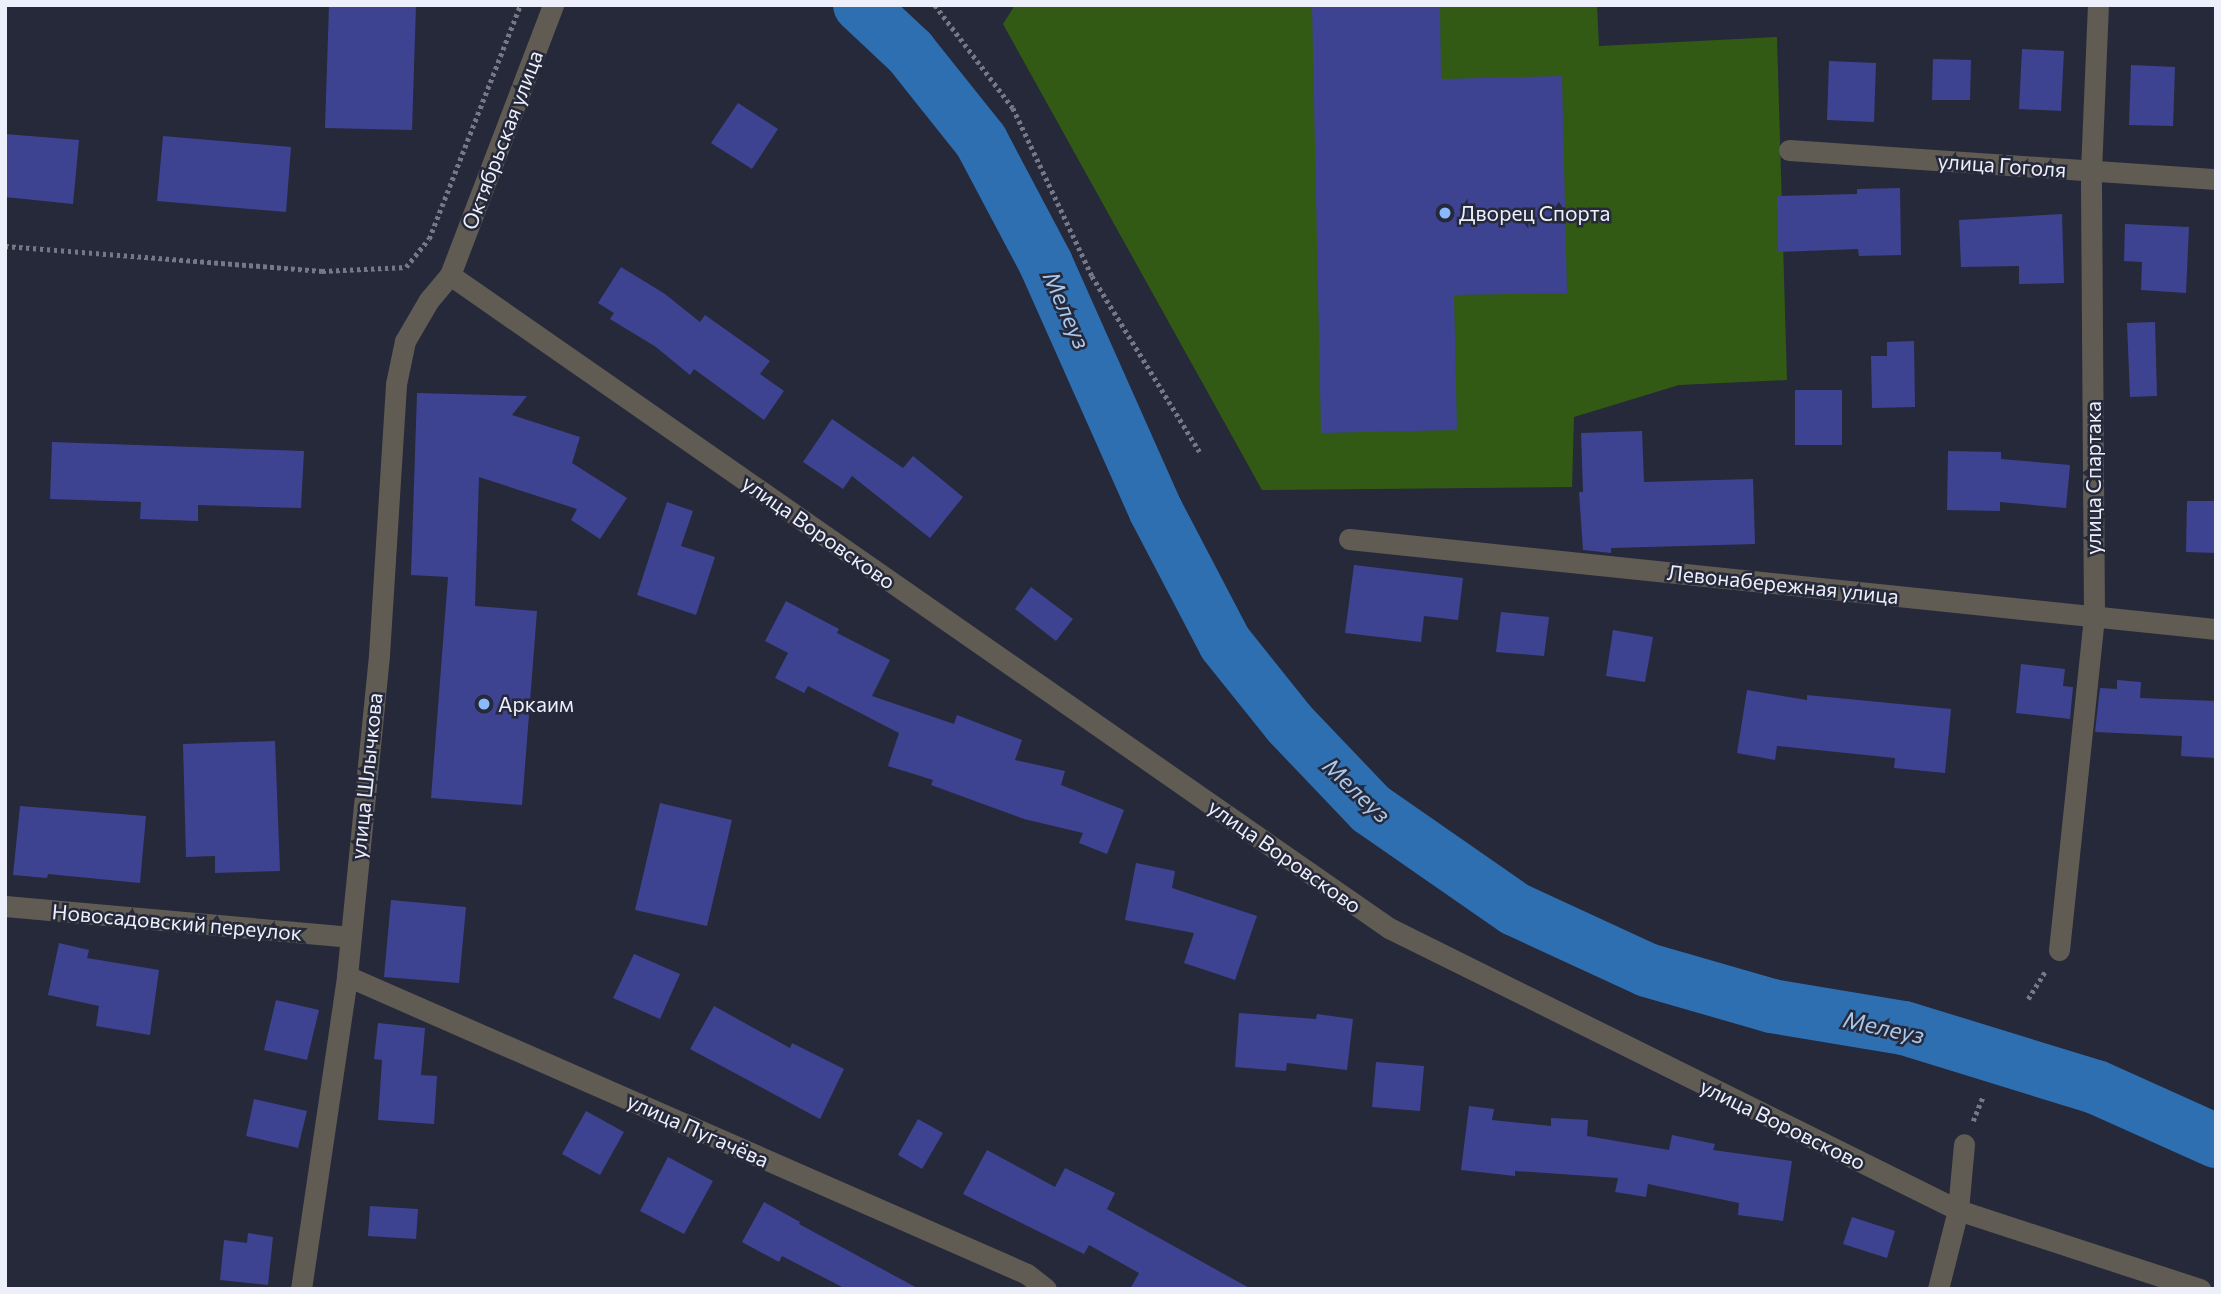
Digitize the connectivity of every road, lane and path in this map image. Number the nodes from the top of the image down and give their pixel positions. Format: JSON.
{"nodes":[{"id":1,"x":520,"y":5,"type":"edge"},
{"id":2,"x":553,"y":5,"type":"edge"},
{"id":3,"x":936,"y":5,"type":"edge"},
{"id":4,"x":2098,"y":5,"type":"edge"},
{"id":5,"x":1789,"y":150,"type":"dead end"},
{"id":6,"x":2091,"y":171,"type":"junction"},
{"id":7,"x":2216,"y":179,"type":"edge"},
{"id":8,"x":5,"y":246,"type":"edge"},
{"id":9,"x":450,"y":275,"type":"junction"},
{"id":10,"x":1200,"y":452,"type":"dead end"},
{"id":11,"x":1349,"y":539,"type":"dead end"},
{"id":12,"x":2094,"y":616,"type":"junction"},
{"id":13,"x":2216,"y":629,"type":"edge"},
{"id":14,"x":5,"y":906,"type":"edge"},
{"id":15,"x":349,"y":937,"type":"junction"},
{"id":16,"x":2059,"y":950,"type":"joint"},
{"id":17,"x":347,"y":976,"type":"junction"},
{"id":18,"x":2028,"y":999,"type":"dead end"},
{"id":19,"x":1964,"y":1144,"type":"dead end"},
{"id":20,"x":1958,"y":1210,"type":"junction"},
{"id":21,"x":301,"y":1289,"type":"edge"},
{"id":22,"x":1046,"y":1289,"type":"edge"},
{"id":23,"x":1938,"y":1289,"type":"edge"},
{"id":24,"x":2200,"y":1289,"type":"edge"}],
"edges":[{"from":1,"to":8,"type":"path"},
{"from":2,"to":9,"type":"street","name":"Октябрьская улица"},
{"from":3,"to":10,"type":"path"},
{"from":4,"to":6,"type":"street","name":"улица Спартака"},
{"from":5,"to":6,"type":"street","name":"улица Гоголя"},
{"from":6,"to":7,"type":"street","name":"улица Гоголя"},
{"from":6,"to":12,"type":"street","name":"улица Спартака"},
{"from":9,"to":15,"type":"street","name":"улица Шлычкова"},
{"from":9,"to":20,"type":"street","name":"улица Воровсково"},
{"from":11,"to":12,"type":"street","name":"Левонабережная улица"},
{"from":12,"to":13,"type":"street","name":"Левонабережная улица"},
{"from":12,"to":16,"type":"street","name":"улица Спартака"},
{"from":14,"to":15,"type":"street","name":"Новосадовский переулок"},
{"from":15,"to":17,"type":"street","name":"улица Шлычкова"},
{"from":16,"to":18,"type":"path"},
{"from":17,"to":21,"type":"street","name":"улица Шлычкова"},
{"from":17,"to":22,"type":"street","name":"улица Пугачёва"},
{"from":19,"to":20,"type":"street"},
{"from":20,"to":23,"type":"street"},
{"from":20,"to":24,"type":"street","name":"улица Воровсково"}]}
